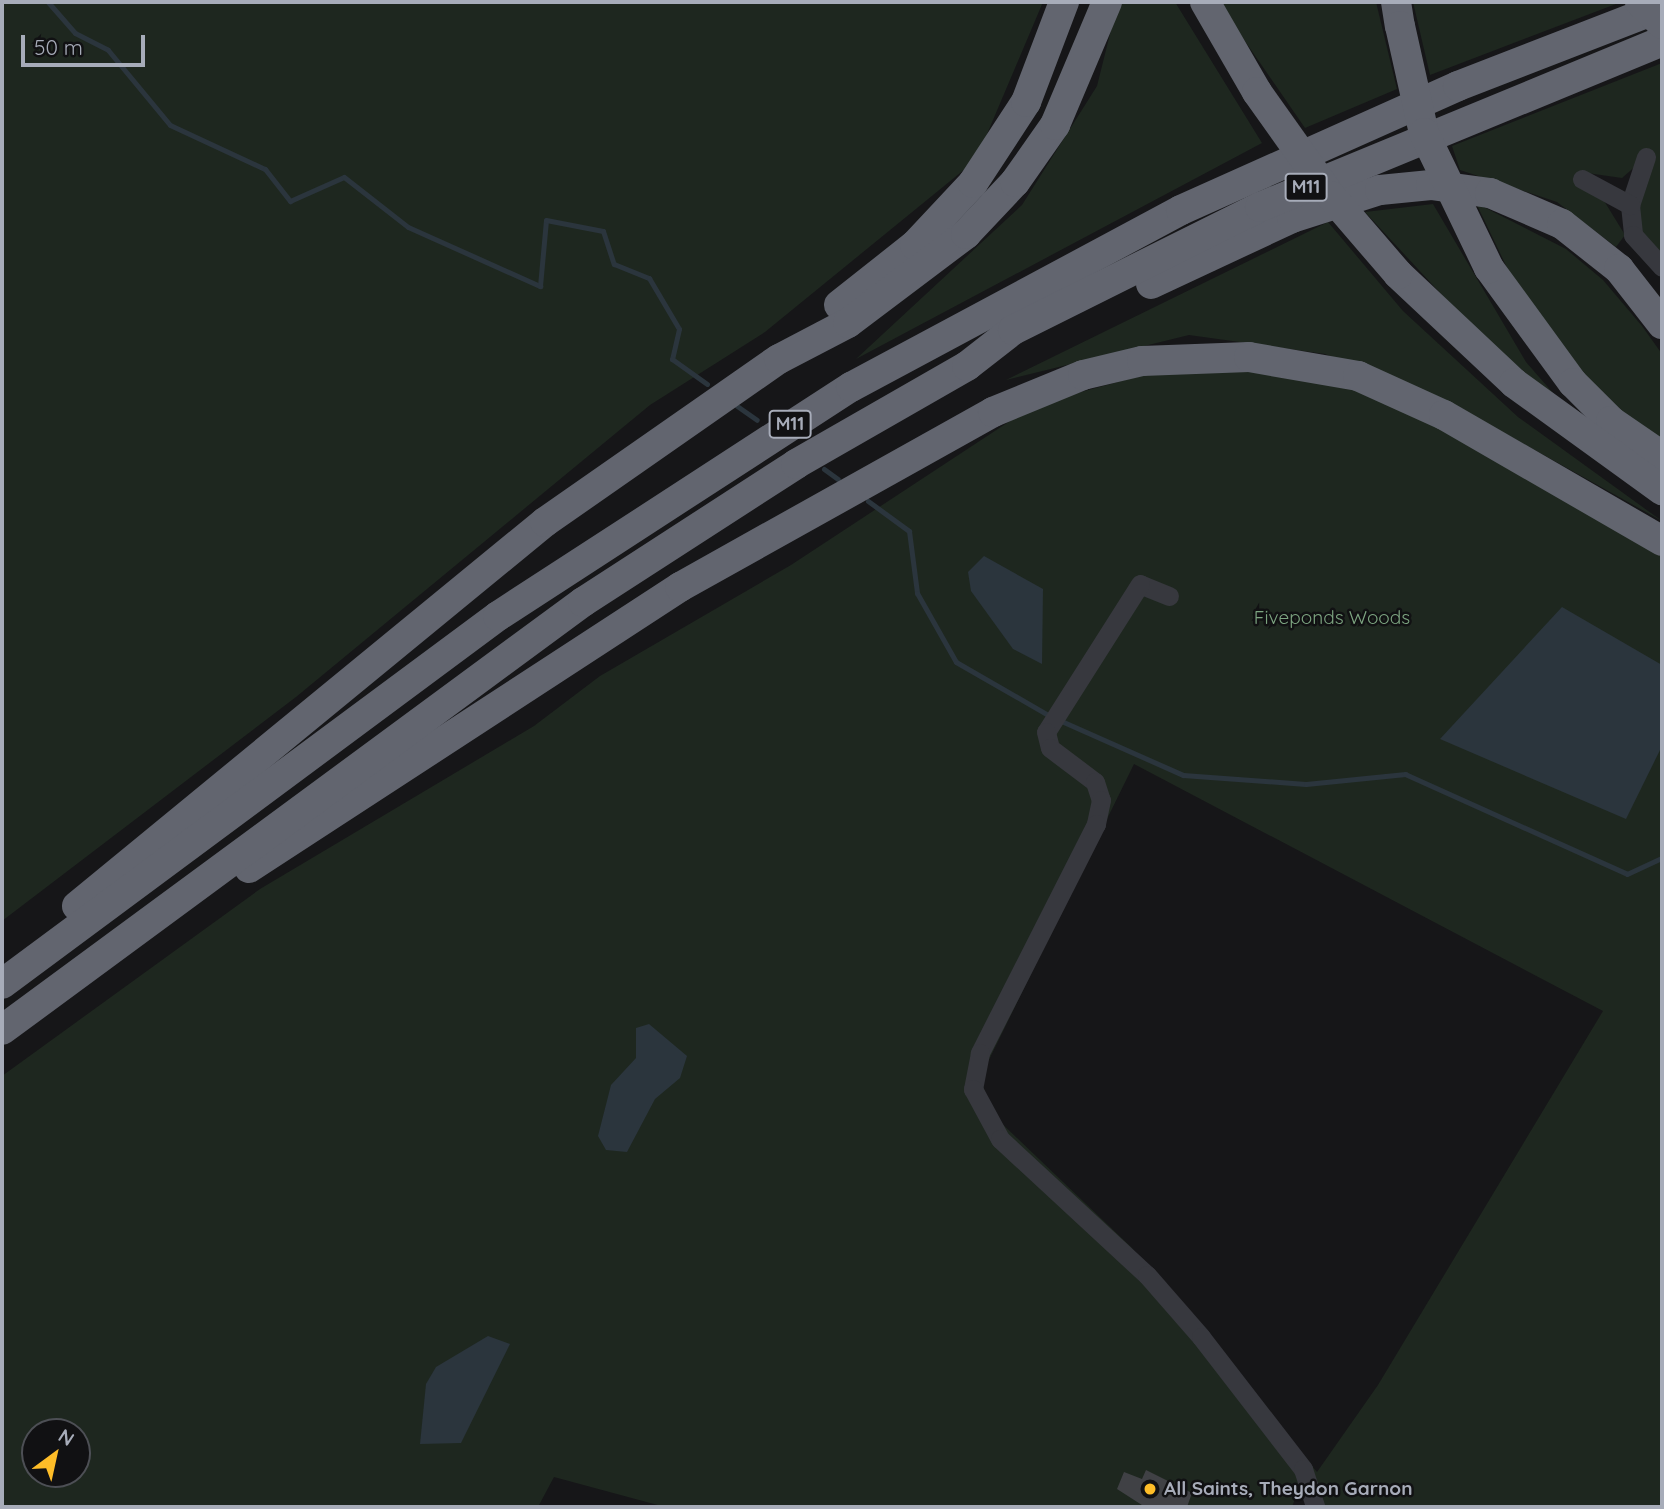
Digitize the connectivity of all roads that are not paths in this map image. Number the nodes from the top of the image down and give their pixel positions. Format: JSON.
{"nodes":[{"id":1,"x":1064,"y":2,"type":"edge"},
{"id":2,"x":1107,"y":2,"type":"edge"},
{"id":3,"x":1205,"y":2,"type":"edge"},
{"id":4,"x":1640,"y":2,"type":"edge"},
{"id":5,"x":1662,"y":6,"type":"edge"},
{"id":6,"x":1398,"y":14,"type":"edge"},
{"id":7,"x":1662,"y":24,"type":"edge"},
{"id":8,"x":1662,"y":41,"type":"edge"},
{"id":9,"x":1646,"y":157,"type":"dead end"},
{"id":10,"x":1582,"y":180,"type":"dead end"},
{"id":11,"x":1630,"y":205,"type":"junction"},
{"id":12,"x":1636,"y":240,"type":"junction"},
{"id":13,"x":1662,"y":267,"type":"edge"},
{"id":14,"x":1626,"y":277,"type":"junction"},
{"id":15,"x":1662,"y":324,"type":"edge"},
{"id":16,"x":779,"y":359,"type":"junction"},
{"id":17,"x":967,"y":366,"type":"junction"},
{"id":18,"x":1642,"y":454,"type":"edge"},
{"id":19,"x":1662,"y":490,"type":"edge"},
{"id":20,"x":1662,"y":541,"type":"edge"},
{"id":21,"x":1168,"y":596,"type":"dead end"},
{"id":22,"x":2,"y":969,"type":"edge"},
{"id":23,"x":2,"y":984,"type":"edge"},
{"id":24,"x":4,"y":1028,"type":"edge"},
{"id":25,"x":1315,"y":1507,"type":"edge"}],
"edges":[{"from":1,"to":16,"type":"highway"},
{"from":2,"to":16,"type":"highway"},
{"from":3,"to":18,"type":"highway","bridge":true},
{"from":4,"to":7,"type":"highway","bridge":true},
{"from":5,"to":23,"type":"highway","number":"M11"},
{"from":6,"to":18,"type":"highway","bridge":true},
{"from":8,"to":17,"type":"highway","number":"M11"},
{"from":9,"to":11,"type":"lane"},
{"from":10,"to":11,"type":"lane"},
{"from":11,"to":12,"type":"lane"},
{"from":12,"to":13,"type":"lane"},
{"from":12,"to":14,"type":"lane"},
{"from":14,"to":15,"type":"highway"},
{"from":14,"to":17,"type":"highway"},
{"from":16,"to":22,"type":"highway"},
{"from":17,"to":24,"type":"highway","number":"M11"},
{"from":18,"to":19,"type":"highway"},
{"from":20,"to":24,"type":"highway"},
{"from":21,"to":25,"type":"lane"}]}
